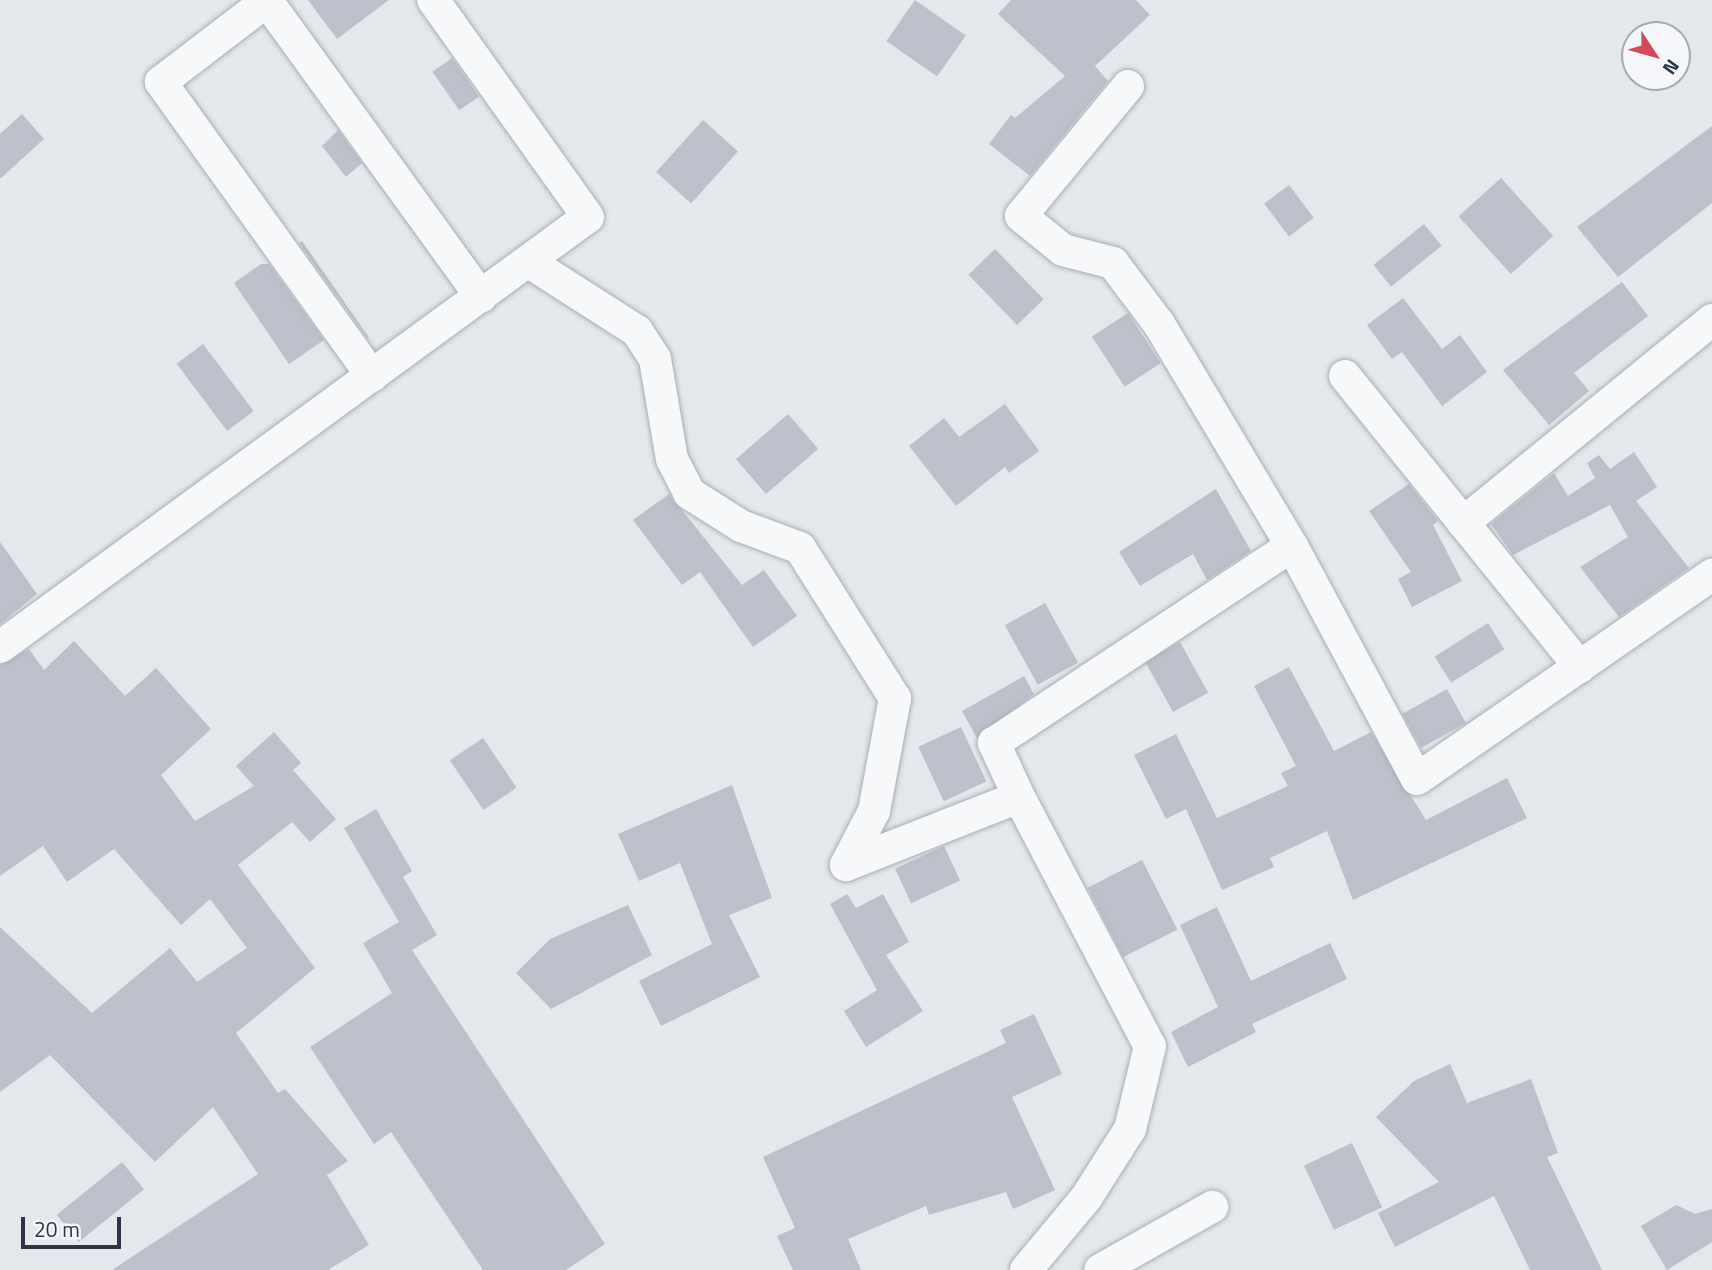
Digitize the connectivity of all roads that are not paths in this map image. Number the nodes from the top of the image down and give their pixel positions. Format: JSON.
{"nodes":[{"id":1,"x":433,"y":0,"type":"edge"},
{"id":2,"x":1128,"y":86,"type":"dead end"},
{"id":3,"x":529,"y":262,"type":"junction"},
{"id":4,"x":481,"y":297,"type":"junction"},
{"id":5,"x":1712,"y":320,"type":"edge"},
{"id":6,"x":372,"y":376,"type":"junction"},
{"id":7,"x":1345,"y":376,"type":"dead end"},
{"id":8,"x":1463,"y":523,"type":"junction"},
{"id":9,"x":1292,"y":546,"type":"junction"},
{"id":10,"x":1712,"y":575,"type":"edge"},
{"id":11,"x":0,"y":647,"type":"edge"},
{"id":12,"x":1580,"y":667,"type":"junction"},
{"id":13,"x":1019,"y":797,"type":"junction"},
{"id":14,"x":1212,"y":1207,"type":"dead end"},
{"id":15,"x":1026,"y":1270,"type":"edge"},
{"id":16,"x":1100,"y":1270,"type":"edge"}],
"edges":[{"from":1,"to":3,"type":"street"},
{"from":2,"to":9,"type":"street"},
{"from":3,"to":4,"type":"street"},
{"from":3,"to":13,"type":"street"},
{"from":4,"to":6,"type":"street"},
{"from":4,"to":6,"type":"street"},
{"from":5,"to":8,"type":"street"},
{"from":6,"to":11,"type":"street"},
{"from":7,"to":8,"type":"street"},
{"from":8,"to":12,"type":"street"},
{"from":9,"to":12,"type":"street"},
{"from":9,"to":13,"type":"street"},
{"from":10,"to":12,"type":"street"},
{"from":13,"to":15,"type":"street"},
{"from":14,"to":16,"type":"street"}]}
